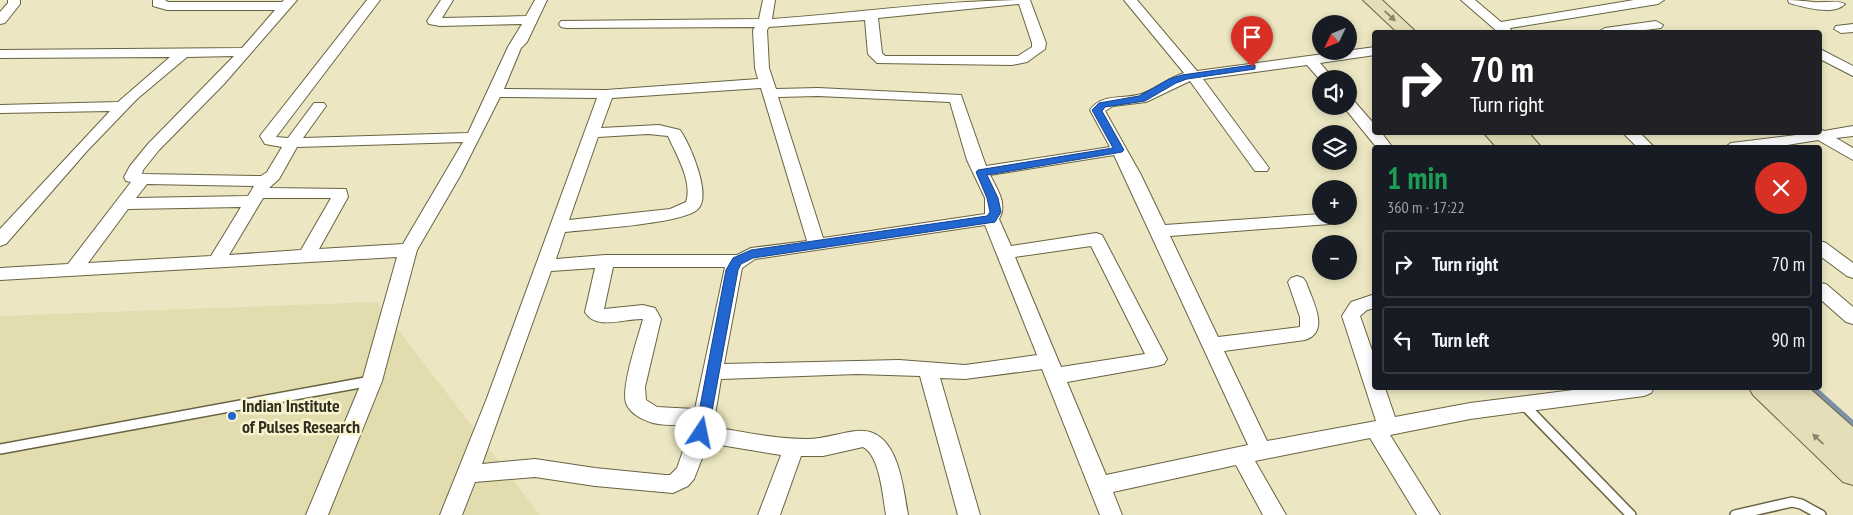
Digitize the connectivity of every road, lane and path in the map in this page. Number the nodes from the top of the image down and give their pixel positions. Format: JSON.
{"nodes":[{"id":1,"x":14,"y":0,"type":"edge"},
{"id":2,"x":159,"y":0,"type":"edge"},
{"id":3,"x":374,"y":0,"type":"edge"},
{"id":4,"x":447,"y":0,"type":"edge"},
{"id":5,"x":542,"y":0,"type":"edge"},
{"id":6,"x":769,"y":0,"type":"edge"},
{"id":7,"x":1023,"y":0,"type":"edge"},
{"id":8,"x":1130,"y":0,"type":"edge"},
{"id":9,"x":1354,"y":0,"type":"edge"},
{"id":10,"x":1372,"y":0,"type":"edge"},
{"id":11,"x":1467,"y":0,"type":"edge"},
{"id":12,"x":1658,"y":0,"type":"edge"},
{"id":13,"x":1794,"y":0,"type":"edge"},
{"id":14,"x":1835,"y":2,"type":"edge"},
{"id":15,"x":288,"y":3,"type":"edge"},
{"id":16,"x":1853,"y":4,"type":"edge"},
{"id":17,"x":891,"y":6,"type":"edge"},
{"id":18,"x":1628,"y":6,"type":"junction"},
{"id":19,"x":871,"y":15,"type":"junction"},
{"id":20,"x":0,"y":20,"type":"edge"},
{"id":21,"x":531,"y":20,"type":"junction"},
{"id":22,"x":765,"y":23,"type":"junction"},
{"id":23,"x":566,"y":24,"type":"dead end"},
{"id":24,"x":1502,"y":29,"type":"edge"},
{"id":25,"x":1661,"y":29,"type":"edge"},
{"id":26,"x":1386,"y":30,"type":"edge"},
{"id":27,"x":1405,"y":30,"type":"edge"},
{"id":28,"x":1642,"y":30,"type":"edge"},
{"id":29,"x":1372,"y":51,"type":"edge"},
{"id":30,"x":245,"y":52,"type":"junction"},
{"id":31,"x":184,"y":53,"type":"junction"},
{"id":32,"x":0,"y":54,"type":"edge"},
{"id":33,"x":1822,"y":54,"type":"edge"},
{"id":34,"x":1310,"y":60,"type":"junction"},
{"id":35,"x":1319,"y":70,"type":"edge"},
{"id":36,"x":1853,"y":72,"type":"edge"},
{"id":37,"x":1193,"y":75,"type":"junction"},
{"id":38,"x":768,"y":88,"type":"junction"},
{"id":39,"x":496,"y":93,"type":"junction"},
{"id":40,"x":606,"y":94,"type":"junction"},
{"id":41,"x":122,"y":106,"type":"junction"},
{"id":42,"x":319,"y":106,"type":"dead end"},
{"id":43,"x":0,"y":109,"type":"edge"},
{"id":44,"x":1357,"y":114,"type":"edge"},
{"id":45,"x":1372,"y":131,"type":"edge"},
{"id":46,"x":1853,"y":131,"type":"edge"},
{"id":47,"x":592,"y":133,"type":"junction"},
{"id":48,"x":1822,"y":134,"type":"edge"},
{"id":49,"x":1375,"y":135,"type":"edge"},
{"id":50,"x":1496,"y":135,"type":"edge"},
{"id":51,"x":1519,"y":135,"type":"edge"},
{"id":52,"x":1633,"y":135,"type":"edge"},
{"id":53,"x":1812,"y":135,"type":"edge"},
{"id":54,"x":1820,"y":135,"type":"edge"},
{"id":55,"x":472,"y":137,"type":"junction"},
{"id":56,"x":292,"y":143,"type":"junction"},
{"id":57,"x":1383,"y":145,"type":"edge"},
{"id":58,"x":1506,"y":145,"type":"edge"},
{"id":59,"x":1529,"y":145,"type":"edge"},
{"id":60,"x":1644,"y":145,"type":"edge"},
{"id":61,"x":1750,"y":145,"type":"edge"},
{"id":62,"x":1119,"y":150,"type":"junction"},
{"id":63,"x":1853,"y":155,"type":"edge"},
{"id":64,"x":1261,"y":168,"type":"dead end"},
{"id":65,"x":981,"y":172,"type":"junction"},
{"id":66,"x":142,"y":179,"type":"junction"},
{"id":67,"x":258,"y":192,"type":"junction"},
{"id":68,"x":122,"y":204,"type":"junction"},
{"id":69,"x":991,"y":219,"type":"junction"},
{"id":70,"x":1312,"y":220,"type":"edge"},
{"id":71,"x":558,"y":227,"type":"junction"},
{"id":72,"x":1159,"y":231,"type":"junction"},
{"id":73,"x":0,"y":240,"type":"edge"},
{"id":74,"x":817,"y":245,"type":"junction"},
{"id":75,"x":1822,"y":249,"type":"edge"},
{"id":76,"x":408,"y":250,"type":"junction"},
{"id":77,"x":1005,"y":252,"type":"junction"},
{"id":78,"x":306,"y":256,"type":"junction"},
{"id":79,"x":216,"y":261,"type":"junction"},
{"id":80,"x":605,"y":261,"type":"junction"},
{"id":81,"x":737,"y":261,"type":"junction"},
{"id":82,"x":543,"y":266,"type":"junction"},
{"id":83,"x":73,"y":270,"type":"junction"},
{"id":84,"x":1853,"y":272,"type":"edge"},
{"id":85,"x":0,"y":274,"type":"edge"},
{"id":86,"x":1297,"y":282,"type":"dead end"},
{"id":87,"x":1822,"y":291,"type":"edge"},
{"id":88,"x":1372,"y":302,"type":"edge"},
{"id":89,"x":1853,"y":316,"type":"edge"},
{"id":90,"x":1212,"y":345,"type":"junction"},
{"id":91,"x":928,"y":369,"type":"junction"},
{"id":92,"x":1052,"y":369,"type":"junction"},
{"id":93,"x":713,"y":372,"type":"junction"},
{"id":94,"x":372,"y":381,"type":"junction"},
{"id":95,"x":1608,"y":390,"type":"edge"},
{"id":96,"x":1765,"y":390,"type":"edge"},
{"id":97,"x":1794,"y":390,"type":"edge"},
{"id":98,"x":1523,"y":404,"type":"junction"},
{"id":99,"x":703,"y":426,"type":"junction"},
{"id":100,"x":1382,"y":428,"type":"junction"},
{"id":101,"x":1853,"y":444,"type":"edge"},
{"id":102,"x":794,"y":447,"type":"junction"},
{"id":103,"x":0,"y":450,"type":"edge"},
{"id":104,"x":1251,"y":453,"type":"junction"},
{"id":105,"x":1853,"y":473,"type":"edge"},
{"id":106,"x":467,"y":474,"type":"junction"},
{"id":107,"x":1099,"y":486,"type":"junction"},
{"id":108,"x":316,"y":515,"type":"edge"},
{"id":109,"x":451,"y":515,"type":"edge"},
{"id":110,"x":769,"y":515,"type":"edge"},
{"id":111,"x":897,"y":515,"type":"edge"},
{"id":112,"x":969,"y":515,"type":"edge"},
{"id":113,"x":1111,"y":515,"type":"edge"},
{"id":114,"x":1274,"y":515,"type":"edge"},
{"id":115,"x":1429,"y":515,"type":"edge"},
{"id":116,"x":1632,"y":515,"type":"edge"},
{"id":117,"x":1735,"y":515,"type":"edge"},
{"id":118,"x":1821,"y":515,"type":"edge"}],
"edges":[{"from":1,"to":20,"type":"street"},
{"from":2,"to":15,"type":"street"},
{"from":3,"to":56,"type":"street"},
{"from":4,"to":21,"type":"street"},
{"from":5,"to":21,"type":"street"},
{"from":6,"to":22,"type":"street"},
{"from":7,"to":17,"type":"street"},
{"from":7,"to":19,"type":"street"},
{"from":8,"to":37,"type":"street"},
{"from":9,"to":26,"type":"street"},
{"from":10,"to":27,"type":"street","one_way":true},
{"from":11,"to":24,"type":"street"},
{"from":12,"to":18,"type":"street"},
{"from":13,"to":14,"type":"street"},
{"from":14,"to":16,"type":"street"},
{"from":15,"to":30,"type":"street"},
{"from":17,"to":19,"type":"street"},
{"from":18,"to":24,"type":"street"},
{"from":18,"to":25,"type":"street"},
{"from":19,"to":22,"type":"street"},
{"from":21,"to":39,"type":"street"},
{"from":22,"to":23,"type":"street"},
{"from":22,"to":38,"type":"street"},
{"from":25,"to":28,"type":"street"},
{"from":29,"to":34,"type":"street"},
{"from":30,"to":31,"type":"street"},
{"from":30,"to":66,"type":"street"},
{"from":31,"to":32,"type":"street"},
{"from":31,"to":41,"type":"street"},
{"from":33,"to":36,"type":"street"},
{"from":34,"to":35,"type":"street"},
{"from":34,"to":37,"type":"street"},
{"from":37,"to":62,"type":"street"},
{"from":37,"to":64,"type":"street"},
{"from":38,"to":40,"type":"street"},
{"from":38,"to":65,"type":"street"},
{"from":38,"to":74,"type":"street"},
{"from":39,"to":40,"type":"street"},
{"from":39,"to":55,"type":"street"},
{"from":40,"to":47,"type":"street"},
{"from":41,"to":43,"type":"street"},
{"from":41,"to":73,"type":"street"},
{"from":42,"to":56,"type":"street"},
{"from":44,"to":45,"type":"street"},
{"from":46,"to":48,"type":"street"},
{"from":47,"to":71,"type":"street"},
{"from":47,"to":71,"type":"street"},
{"from":49,"to":57,"type":"street"},
{"from":50,"to":58,"type":"street"},
{"from":51,"to":59,"type":"street"},
{"from":52,"to":60,"type":"street"},
{"from":53,"to":61,"type":"street"},
{"from":54,"to":63,"type":"street"},
{"from":55,"to":56,"type":"street"},
{"from":55,"to":76,"type":"street"},
{"from":56,"to":67,"type":"street"},
{"from":62,"to":65,"type":"street"},
{"from":62,"to":72,"type":"street"},
{"from":65,"to":69,"type":"street"},
{"from":66,"to":67,"type":"street"},
{"from":66,"to":68,"type":"street"},
{"from":67,"to":68,"type":"street"},
{"from":67,"to":78,"type":"street"},
{"from":67,"to":79,"type":"street"},
{"from":68,"to":83,"type":"street"},
{"from":69,"to":74,"type":"street"},
{"from":69,"to":77,"type":"street"},
{"from":70,"to":72,"type":"street"},
{"from":71,"to":82,"type":"street"},
{"from":72,"to":90,"type":"street"},
{"from":74,"to":81,"type":"street"},
{"from":75,"to":84,"type":"street"},
{"from":76,"to":78,"type":"street"},
{"from":76,"to":94,"type":"street"},
{"from":77,"to":92,"type":"street"},
{"from":77,"to":92,"type":"street"},
{"from":78,"to":79,"type":"street"},
{"from":79,"to":83,"type":"street"},
{"from":80,"to":81,"type":"street"},
{"from":80,"to":82,"type":"street"},
{"from":80,"to":99,"type":"street"},
{"from":81,"to":93,"type":"street"},
{"from":82,"to":106,"type":"street"},
{"from":83,"to":85,"type":"street"},
{"from":86,"to":90,"type":"street"},
{"from":87,"to":89,"type":"street"},
{"from":88,"to":100,"type":"street"},
{"from":90,"to":104,"type":"street"},
{"from":91,"to":92,"type":"street"},
{"from":91,"to":93,"type":"street"},
{"from":91,"to":112,"type":"street"},
{"from":92,"to":107,"type":"street"},
{"from":93,"to":99,"type":"street"},
{"from":94,"to":103,"type":"lane"},
{"from":94,"to":108,"type":"street"},
{"from":95,"to":98,"type":"street"},
{"from":105,"to":96,"type":"street","one_way":true},
{"from":97,"to":101,"type":"street"},
{"from":98,"to":100,"type":"street"},
{"from":98,"to":116,"type":"lane"},
{"from":99,"to":102,"type":"street"},
{"from":99,"to":106,"type":"street"},
{"from":100,"to":104,"type":"street"},
{"from":100,"to":115,"type":"street"},
{"from":102,"to":110,"type":"street"},
{"from":102,"to":111,"type":"street"},
{"from":104,"to":107,"type":"street"},
{"from":104,"to":114,"type":"street"},
{"from":106,"to":109,"type":"street"},
{"from":107,"to":113,"type":"street"},
{"from":117,"to":118,"type":"lane"}]}
